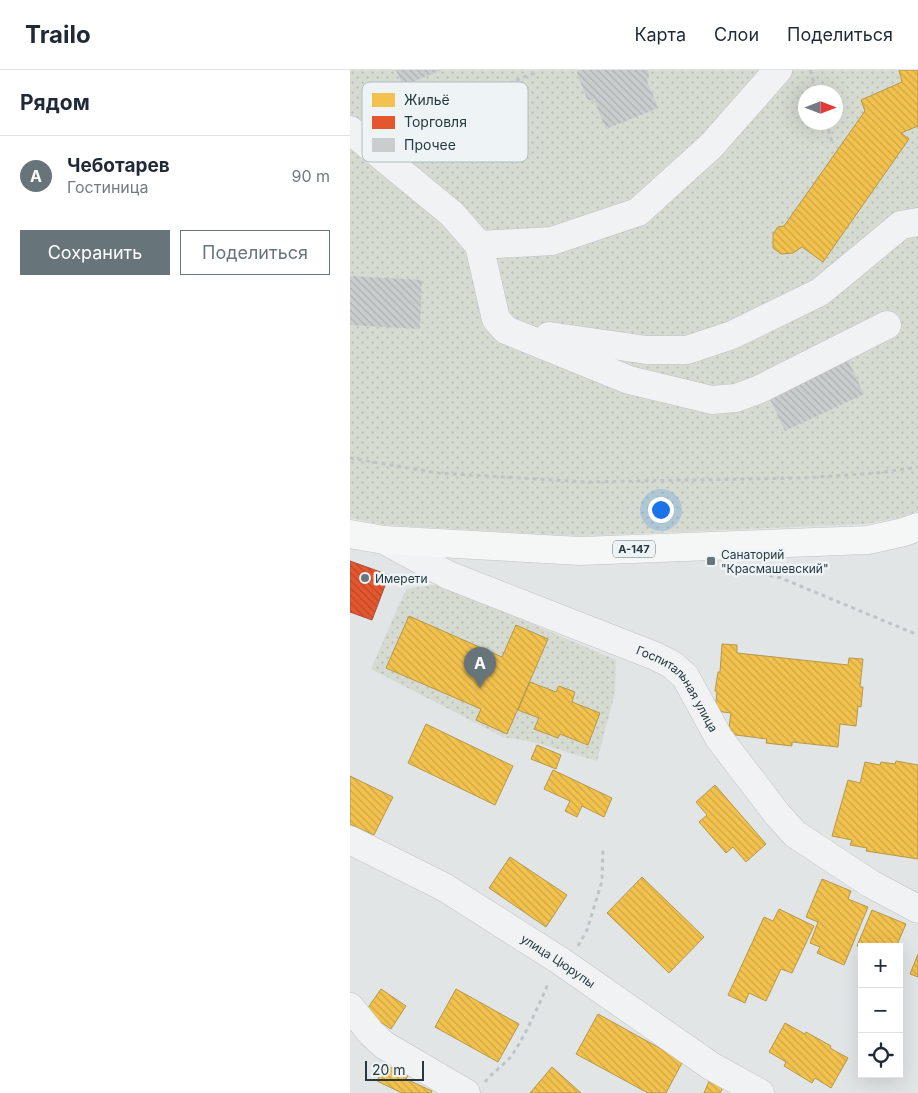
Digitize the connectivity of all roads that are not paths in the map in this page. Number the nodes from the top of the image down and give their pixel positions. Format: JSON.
{"nodes":[{"id":1,"x":778,"y":70,"type":"edge"},
{"id":2,"x":389,"y":162,"type":"edge"},
{"id":3,"x":918,"y":222,"type":"edge"},
{"id":4,"x":479,"y":245,"type":"junction"},
{"id":5,"x":887,"y":325,"type":"dead end"},
{"id":6,"x":506,"y":330,"type":"junction"},
{"id":7,"x":918,"y":527,"type":"edge"},
{"id":8,"x":350,"y":534,"type":"edge"},
{"id":9,"x":384,"y":540,"type":"junction"},
{"id":10,"x":350,"y":840,"type":"edge"},
{"id":11,"x":918,"y":909,"type":"edge"},
{"id":12,"x":350,"y":1007,"type":"edge"},
{"id":13,"x":466,"y":1093,"type":"edge"},
{"id":14,"x":760,"y":1093,"type":"edge"}],
"edges":[{"from":1,"to":4,"type":"street"},
{"from":2,"to":4,"type":"street"},
{"from":3,"to":6,"type":"street"},
{"from":4,"to":6,"type":"street"},
{"from":5,"to":6,"type":"street"},
{"from":7,"to":9,"type":"main road","number":"А-147"},
{"from":8,"to":9,"type":"main road","number":"А-147"},
{"from":9,"to":11,"type":"street","name":"Госпитальная улица"},
{"from":10,"to":14,"type":"street","name":"улица Цюрупы"},
{"from":12,"to":13,"type":"street"}]}
